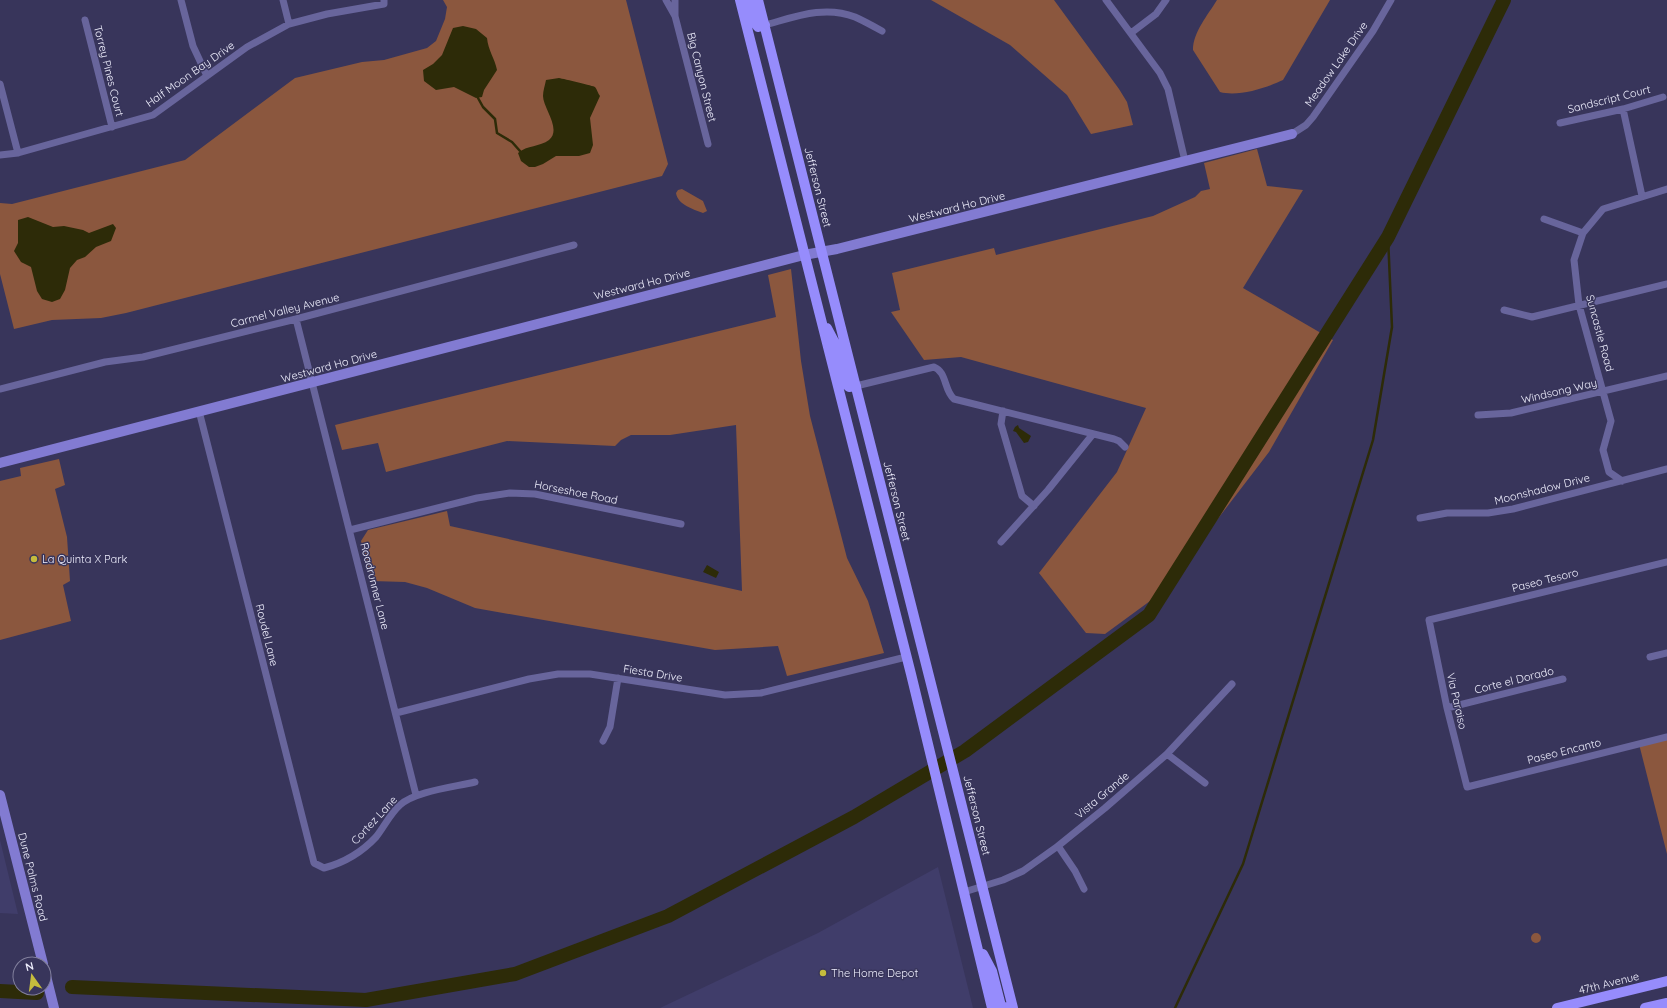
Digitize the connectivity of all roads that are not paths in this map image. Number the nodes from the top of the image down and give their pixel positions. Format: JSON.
{"nodes":[{"id":1,"x":181,"y":0,"type":"edge"},
{"id":2,"x":283,"y":0,"type":"edge"},
{"id":3,"x":384,"y":0,"type":"edge"},
{"id":4,"x":666,"y":0,"type":"edge"},
{"id":5,"x":676,"y":0,"type":"edge"},
{"id":6,"x":740,"y":0,"type":"edge"},
{"id":7,"x":749,"y":0,"type":"edge"},
{"id":8,"x":758,"y":0,"type":"edge"},
{"id":9,"x":1106,"y":0,"type":"edge"},
{"id":10,"x":1166,"y":0,"type":"edge"},
{"id":11,"x":1391,"y":0,"type":"edge"},
{"id":12,"x":675,"y":16,"type":"junction"},
{"id":13,"x":85,"y":20,"type":"dead end"},
{"id":14,"x":289,"y":24,"type":"junction"},
{"id":15,"x":765,"y":25,"type":"junction"},
{"id":16,"x":882,"y":31,"type":"dead end"},
{"id":17,"x":1131,"y":34,"type":"junction"},
{"id":18,"x":208,"y":76,"type":"junction"},
{"id":19,"x":0,"y":84,"type":"edge"},
{"id":20,"x":1663,"y":97,"type":"dead end"},
{"id":21,"x":1623,"y":109,"type":"junction"},
{"id":22,"x":1560,"y":123,"type":"dead end"},
{"id":23,"x":112,"y":127,"type":"junction"},
{"id":24,"x":1292,"y":134,"type":"joint"},
{"id":25,"x":708,"y":144,"type":"dead end"},
{"id":26,"x":18,"y":153,"type":"junction"},
{"id":27,"x":0,"y":155,"type":"edge"},
{"id":28,"x":1186,"y":161,"type":"junction"},
{"id":29,"x":1667,"y":189,"type":"edge"},
{"id":30,"x":1642,"y":196,"type":"junction"},
{"id":31,"x":1544,"y":219,"type":"dead end"},
{"id":32,"x":1583,"y":233,"type":"junction"},
{"id":33,"x":574,"y":245,"type":"dead end"},
{"id":34,"x":822,"y":251,"type":"junction"},
{"id":35,"x":804,"y":255,"type":"junction"},
{"id":36,"x":1667,"y":284,"type":"edge"},
{"id":37,"x":1579,"y":305,"type":"junction"},
{"id":38,"x":1504,"y":310,"type":"dead end"},
{"id":39,"x":820,"y":314,"type":"junction"},
{"id":40,"x":296,"y":319,"type":"junction"},
{"id":41,"x":1667,"y":376,"type":"edge"},
{"id":42,"x":313,"y":382,"type":"junction"},
{"id":43,"x":856,"y":386,"type":"junction"},
{"id":44,"x":0,"y":389,"type":"edge"},
{"id":45,"x":1604,"y":392,"type":"junction"},
{"id":46,"x":1003,"y":411,"type":"junction"},
{"id":47,"x":199,"y":412,"type":"junction"},
{"id":48,"x":1478,"y":415,"type":"dead end"},
{"id":49,"x":1093,"y":434,"type":"junction"},
{"id":50,"x":1125,"y":447,"type":"dead end"},
{"id":51,"x":0,"y":463,"type":"edge"},
{"id":52,"x":1667,"y":469,"type":"edge"},
{"id":53,"x":1622,"y":481,"type":"junction"},
{"id":54,"x":1034,"y":506,"type":"junction"},
{"id":55,"x":1420,"y":518,"type":"dead end"},
{"id":56,"x":681,"y":524,"type":"dead end"},
{"id":57,"x":350,"y":530,"type":"junction"},
{"id":58,"x":1001,"y":542,"type":"dead end"},
{"id":59,"x":1667,"y":562,"type":"edge"},
{"id":60,"x":1429,"y":620,"type":"joint"},
{"id":61,"x":1667,"y":653,"type":"edge"},
{"id":62,"x":906,"y":657,"type":"junction"},
{"id":63,"x":1650,"y":657,"type":"dead end"},
{"id":64,"x":618,"y":678,"type":"junction"},
{"id":65,"x":1562,"y":679,"type":"dead end"},
{"id":66,"x":1232,"y":684,"type":"dead end"},
{"id":67,"x":1447,"y":708,"type":"junction"},
{"id":68,"x":396,"y":713,"type":"junction"},
{"id":69,"x":1667,"y":737,"type":"edge"},
{"id":70,"x":603,"y":741,"type":"dead end"},
{"id":71,"x":1167,"y":754,"type":"junction"},
{"id":72,"x":476,"y":782,"type":"dead end"},
{"id":73,"x":1205,"y":783,"type":"dead end"},
{"id":74,"x":1467,"y":787,"type":"joint"},
{"id":75,"x":0,"y":795,"type":"edge"},
{"id":76,"x":416,"y":795,"type":"junction"},
{"id":77,"x":1058,"y":846,"type":"junction"},
{"id":78,"x":314,"y":863,"type":"joint"},
{"id":79,"x":982,"y":886,"type":"junction"},
{"id":80,"x":1084,"y":889,"type":"dead end"},
{"id":81,"x":964,"y":892,"type":"junction"},
{"id":82,"x":976,"y":942,"type":"junction"},
{"id":83,"x":41,"y":956,"type":"edge"},
{"id":84,"x":1667,"y":981,"type":"edge"},
{"id":85,"x":51,"y":996,"type":"edge"},
{"id":86,"x":1667,"y":1003,"type":"edge"},
{"id":87,"x":54,"y":1008,"type":"edge"},
{"id":88,"x":992,"y":1008,"type":"edge"},
{"id":89,"x":1007,"y":1008,"type":"edge"},
{"id":90,"x":1013,"y":1008,"type":"edge"},
{"id":91,"x":1557,"y":1008,"type":"edge"},
{"id":92,"x":1645,"y":1008,"type":"edge"}],
"edges":[{"from":1,"to":18,"type":"street"},
{"from":2,"to":14,"type":"street"},
{"from":3,"to":14,"type":"street","name":"Half Moon Bay Drive"},
{"from":4,"to":12,"type":"street","name":"Big Canyon Street"},
{"from":5,"to":12,"type":"street","name":"Big Canyon Street"},
{"from":6,"to":35,"type":"main road"},
{"from":7,"to":15,"type":"main road"},
{"from":8,"to":15,"type":"main road","name":"Jefferson Street"},
{"from":9,"to":17,"type":"street"},
{"from":10,"to":17,"type":"street"},
{"from":11,"to":24,"type":"street","name":"Meadow Lake Drive"},
{"from":12,"to":25,"type":"street","name":"Big Canyon Street"},
{"from":13,"to":23,"type":"street","name":"Torrey Pines Court"},
{"from":14,"to":18,"type":"street","name":"Half Moon Bay Drive"},
{"from":15,"to":16,"type":"street"},
{"from":15,"to":34,"type":"main road","name":"Jefferson Street"},
{"from":17,"to":28,"type":"street"},
{"from":18,"to":23,"type":"street","name":"Half Moon Bay Drive"},
{"from":19,"to":26,"type":"street"},
{"from":20,"to":21,"type":"street","name":"Sandscript Court"},
{"from":21,"to":22,"type":"street","name":"Sandscript Court"},
{"from":21,"to":30,"type":"street"},
{"from":23,"to":26,"type":"street","name":"Half Moon Bay Drive"},
{"from":24,"to":28,"type":"street","name":"Westward Ho Drive"},
{"from":26,"to":27,"type":"street","name":"Half Moon Bay Drive"},
{"from":28,"to":34,"type":"street","name":"Westward Ho Drive"},
{"from":29,"to":30,"type":"street","name":"Suncastle Road"},
{"from":30,"to":32,"type":"street","name":"Suncastle Road"},
{"from":31,"to":32,"type":"street"},
{"from":32,"to":37,"type":"street","name":"Suncastle Road"},
{"from":33,"to":40,"type":"street","name":"Carmel Valley Avenue"},
{"from":34,"to":35,"type":"street","name":"Westward Ho Drive"},
{"from":34,"to":43,"type":"main road","name":"Jefferson Street"},
{"from":35,"to":39,"type":"main road"},
{"from":35,"to":42,"type":"street","name":"Westward Ho Drive"},
{"from":36,"to":37,"type":"street"},
{"from":37,"to":38,"type":"street"},
{"from":37,"to":45,"type":"street","name":"Suncastle Road"},
{"from":39,"to":43,"type":"main road"},
{"from":39,"to":62,"type":"main road"},
{"from":40,"to":42,"type":"street","name":"Roadrunner Lane"},
{"from":40,"to":44,"type":"street","name":"Carmel Valley Avenue"},
{"from":41,"to":45,"type":"street","name":"Windsong Way"},
{"from":42,"to":47,"type":"street","name":"Westward Ho Drive"},
{"from":42,"to":57,"type":"street","name":"Roadrunner Lane"},
{"from":43,"to":46,"type":"street"},
{"from":43,"to":79,"type":"main road","name":"Jefferson Street"},
{"from":45,"to":48,"type":"street","name":"Windsong Way"},
{"from":45,"to":53,"type":"street","name":"Suncastle Road"},
{"from":46,"to":49,"type":"street"},
{"from":46,"to":54,"type":"street"},
{"from":47,"to":51,"type":"street","name":"Westward Ho Drive"},
{"from":47,"to":78,"type":"street","name":"Roudel Lane"},
{"from":49,"to":50,"type":"street"},
{"from":49,"to":54,"type":"street"},
{"from":52,"to":53,"type":"street","name":"Moonshadow Drive"},
{"from":53,"to":55,"type":"street","name":"Moonshadow Drive"},
{"from":54,"to":58,"type":"street"},
{"from":56,"to":57,"type":"street","name":"Horseshoe Road"},
{"from":57,"to":68,"type":"street","name":"Roadrunner Lane"},
{"from":59,"to":60,"type":"street","name":"Paseo Tesoro"},
{"from":60,"to":67,"type":"street","name":"Via Paraiso"},
{"from":61,"to":63,"type":"street"},
{"from":62,"to":64,"type":"street","name":"Fiesta Drive"},
{"from":62,"to":81,"type":"main road"},
{"from":64,"to":68,"type":"street","name":"Fiesta Drive"},
{"from":64,"to":70,"type":"street"},
{"from":65,"to":67,"type":"street","name":"Corte el Dorado"},
{"from":66,"to":71,"type":"street","name":"Vista Grande"},
{"from":67,"to":74,"type":"street","name":"Via Paraiso"},
{"from":68,"to":76,"type":"street","name":"Roadrunner Lane"},
{"from":69,"to":74,"type":"street","name":"Paseo Encanto"},
{"from":71,"to":73,"type":"street"},
{"from":71,"to":77,"type":"street","name":"Vista Grande"},
{"from":72,"to":76,"type":"street","name":"Cortez Lane"},
{"from":75,"to":83,"type":"street","name":"Dune Palms Road"},
{"from":76,"to":78,"type":"street","name":"Cortez Lane"},
{"from":77,"to":79,"type":"street","name":"Vista Grande"},
{"from":77,"to":80,"type":"street"},
{"from":79,"to":81,"type":"street","name":"Vista Grande"},
{"from":79,"to":90,"type":"main road","name":"Jefferson Street"},
{"from":81,"to":82,"type":"main road"},
{"from":82,"to":88,"type":"main road"},
{"from":82,"to":89,"type":"main road"},
{"from":84,"to":91,"type":"main road","name":"47th Avenue"},
{"from":85,"to":87,"type":"street"},
{"from":86,"to":92,"type":"main road"}]}
